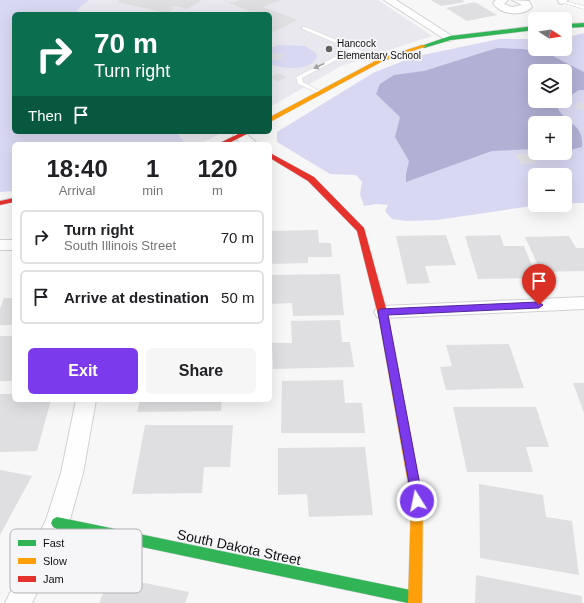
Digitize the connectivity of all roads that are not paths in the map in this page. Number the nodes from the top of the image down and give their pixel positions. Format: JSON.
{"nodes":[{"id":1,"x":389,"y":0,"type":"edge"},
{"id":2,"x":500,"y":0,"type":"edge"},
{"id":3,"x":517,"y":0,"type":"edge"},
{"id":4,"x":563,"y":0,"type":"edge"},
{"id":5,"x":584,"y":8,"type":"edge"},
{"id":6,"x":584,"y":25,"type":"edge"},
{"id":7,"x":572,"y":26,"type":"edge"},
{"id":8,"x":304,"y":28,"type":"dead end"},
{"id":9,"x":528,"y":29,"type":"edge"},
{"id":10,"x":450,"y":38,"type":"junction"},
{"id":11,"x":354,"y":49,"type":"junction"},
{"id":12,"x":381,"y":60,"type":"junction"},
{"id":13,"x":321,"y":92,"type":"junction"},
{"id":14,"x":272,"y":119,"type":"edge"},
{"id":15,"x":244,"y":134,"type":"edge"},
{"id":16,"x":226,"y":142,"type":"edge"},
{"id":17,"x":272,"y":156,"type":"edge"},
{"id":18,"x":12,"y":200,"type":"edge"},
{"id":19,"x":0,"y":203,"type":"edge"},
{"id":20,"x":12,"y":245,"type":"edge"},
{"id":21,"x":0,"y":246,"type":"edge"},
{"id":22,"x":584,"y":303,"type":"edge"},
{"id":23,"x":383,"y":312,"type":"junction"},
{"id":24,"x":86,"y":402,"type":"edge"},
{"id":25,"x":57,"y":524,"type":"junction"},
{"id":26,"x":55,"y":529,"type":"edge"},
{"id":27,"x":80,"y":529,"type":"edge"},
{"id":28,"x":142,"y":542,"type":"edge"},
{"id":29,"x":23,"y":593,"type":"edge"},
{"id":30,"x":415,"y":601,"type":"edge"},
{"id":31,"x":18,"y":603,"type":"edge"}],
"edges":[{"from":1,"to":10,"type":"street"},
{"from":2,"to":3,"type":"street"},
{"from":4,"to":5,"type":"lane"},
{"from":6,"to":7,"type":"street"},
{"from":8,"to":11,"type":"lane"},
{"from":9,"to":10,"type":"street"},
{"from":10,"to":12,"type":"street"},
{"from":11,"to":12,"type":"lane"},
{"from":11,"to":13,"type":"lane","one_way":true},
{"from":12,"to":13,"type":"street"},
{"from":13,"to":14,"type":"street"},
{"from":15,"to":16,"type":"street"},
{"from":17,"to":23,"type":"street"},
{"from":18,"to":19,"type":"street"},
{"from":20,"to":21,"type":"street"},
{"from":22,"to":23,"type":"street"},
{"from":23,"to":30,"type":"street"},
{"from":24,"to":25,"type":"street"},
{"from":25,"to":26,"type":"street"},
{"from":25,"to":27,"type":"street","name":"South Dakota Street"},
{"from":28,"to":30,"type":"street","name":"South Dakota Street"},
{"from":29,"to":31,"type":"street"}]}
